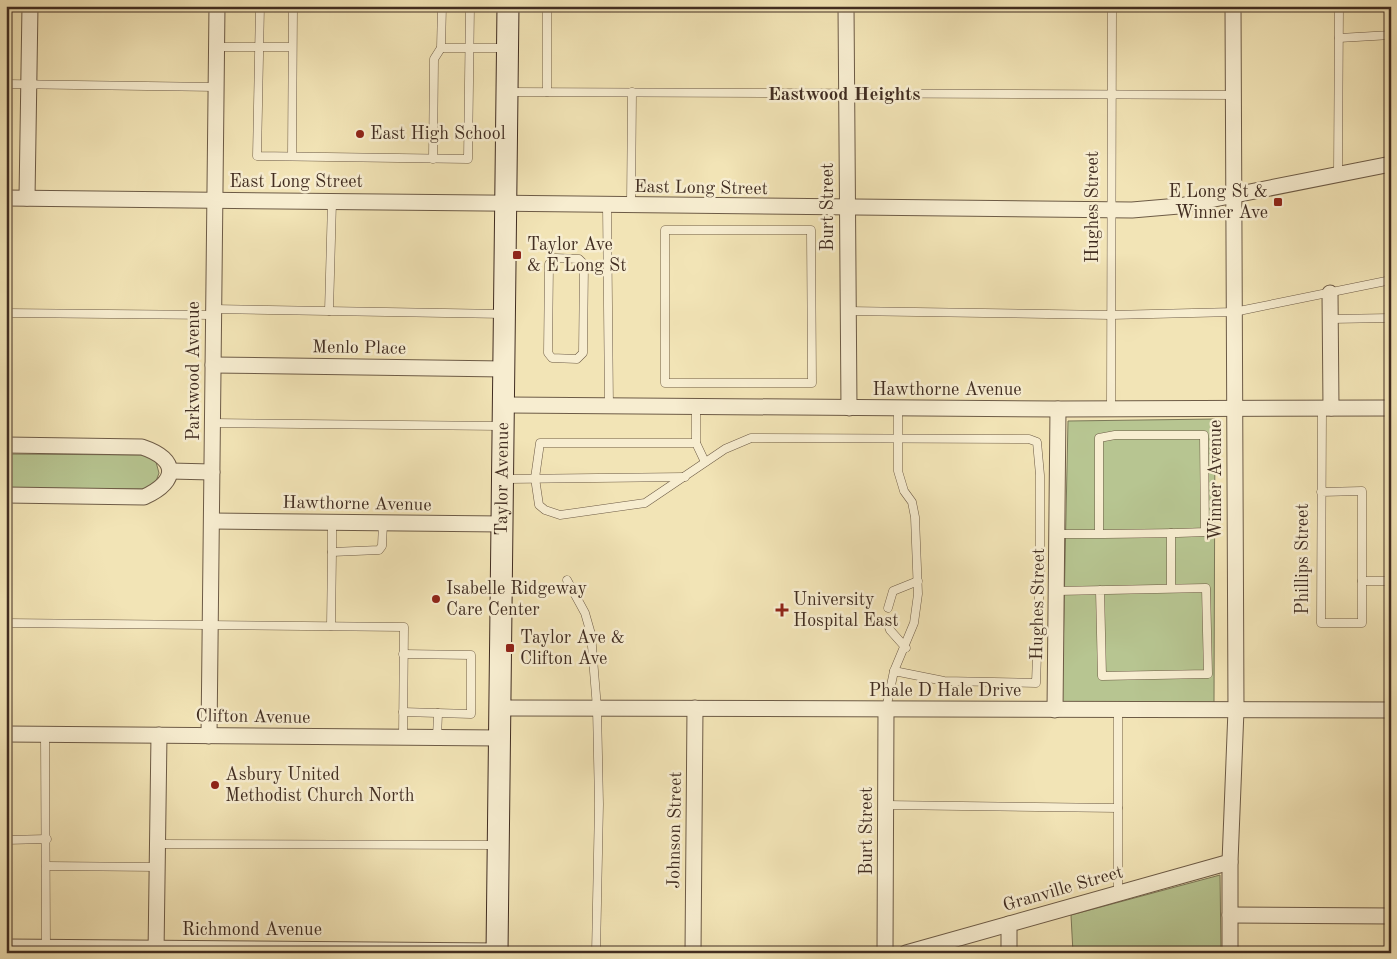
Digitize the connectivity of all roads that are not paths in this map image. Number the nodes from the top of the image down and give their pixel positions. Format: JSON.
{"nodes":[{"id":1,"x":30,"y":6,"type":"edge"},
{"id":2,"x":217,"y":6,"type":"edge"},
{"id":3,"x":260,"y":6,"type":"edge"},
{"id":4,"x":293,"y":6,"type":"edge"},
{"id":5,"x":442,"y":6,"type":"edge"},
{"id":6,"x":470,"y":6,"type":"edge"},
{"id":7,"x":508,"y":6,"type":"edge"},
{"id":8,"x":547,"y":6,"type":"edge"},
{"id":9,"x":846,"y":6,"type":"edge"},
{"id":10,"x":1112,"y":6,"type":"edge"},
{"id":11,"x":1234,"y":6,"type":"edge"},
{"id":12,"x":1339,"y":6,"type":"edge"},
{"id":13,"x":1391,"y":35,"type":"edge"},
{"id":14,"x":1339,"y":38,"type":"junction"},
{"id":15,"x":216,"y":47,"type":"junction"},
{"id":16,"x":259,"y":47,"type":"junction"},
{"id":17,"x":292,"y":47,"type":"junction"},
{"id":18,"x":441,"y":48,"type":"junction"},
{"id":19,"x":470,"y":48,"type":"junction"},
{"id":20,"x":508,"y":48,"type":"junction"},
{"id":21,"x":6,"y":84,"type":"edge"},
{"id":22,"x":29,"y":84,"type":"junction"},
{"id":23,"x":216,"y":87,"type":"junction"},
{"id":24,"x":506,"y":92,"type":"junction"},
{"id":25,"x":548,"y":92,"type":"junction"},
{"id":26,"x":632,"y":92,"type":"junction"},
{"id":27,"x":846,"y":93,"type":"junction"},
{"id":28,"x":1112,"y":94,"type":"junction"},
{"id":29,"x":1234,"y":95,"type":"junction"},
{"id":30,"x":292,"y":156,"type":"junction"},
{"id":31,"x":433,"y":159,"type":"junction"},
{"id":32,"x":1391,"y":164,"type":"edge"},
{"id":33,"x":1338,"y":174,"type":"junction"},
{"id":34,"x":1234,"y":195,"type":"junction"},
{"id":35,"x":6,"y":198,"type":"edge"},
{"id":36,"x":27,"y":198,"type":"junction"},
{"id":37,"x":214,"y":201,"type":"junction"},
{"id":38,"x":332,"y":202,"type":"junction"},
{"id":39,"x":506,"y":203,"type":"junction"},
{"id":40,"x":607,"y":205,"type":"junction"},
{"id":41,"x":631,"y":206,"type":"junction"},
{"id":42,"x":847,"y":208,"type":"junction"},
{"id":43,"x":1112,"y":211,"type":"junction"},
{"id":44,"x":1391,"y":280,"type":"edge"},
{"id":45,"x":1330,"y":293,"type":"junction"},
{"id":46,"x":812,"y":307,"type":"joint"},
{"id":47,"x":584,"y":310,"type":"joint"},
{"id":48,"x":329,"y":311,"type":"junction"},
{"id":49,"x":848,"y":311,"type":"junction"},
{"id":50,"x":213,"y":312,"type":"junction"},
{"id":51,"x":1234,"y":312,"type":"junction"},
{"id":52,"x":6,"y":313,"type":"edge"},
{"id":53,"x":505,"y":314,"type":"junction"},
{"id":54,"x":1111,"y":315,"type":"junction"},
{"id":55,"x":1391,"y":318,"type":"edge"},
{"id":56,"x":1330,"y":319,"type":"junction"},
{"id":57,"x":213,"y":365,"type":"junction"},
{"id":58,"x":504,"y":369,"type":"junction"},
{"id":59,"x":609,"y":406,"type":"junction"},
{"id":60,"x":696,"y":406,"type":"junction"},
{"id":61,"x":848,"y":408,"type":"junction"},
{"id":62,"x":898,"y":408,"type":"junction"},
{"id":63,"x":1234,"y":408,"type":"junction"},
{"id":64,"x":1326,"y":408,"type":"junction"},
{"id":65,"x":1391,"y":408,"type":"edge"},
{"id":66,"x":1058,"y":409,"type":"junction"},
{"id":67,"x":1111,"y":409,"type":"junction"},
{"id":68,"x":503,"y":415,"type":"junction"},
{"id":69,"x":213,"y":423,"type":"junction"},
{"id":70,"x":898,"y":439,"type":"junction"},
{"id":71,"x":696,"y":443,"type":"junction"},
{"id":72,"x":6,"y":445,"type":"edge"},
{"id":73,"x":705,"y":462,"type":"junction"},
{"id":74,"x":170,"y":471,"type":"junction"},
{"id":75,"x":212,"y":472,"type":"junction"},
{"id":76,"x":535,"y":478,"type":"junction"},
{"id":77,"x":685,"y":478,"type":"junction"},
{"id":78,"x":503,"y":479,"type":"junction"},
{"id":79,"x":1321,"y":492,"type":"junction"},
{"id":80,"x":6,"y":494,"type":"edge"},
{"id":81,"x":212,"y":521,"type":"junction"},
{"id":82,"x":332,"y":523,"type":"junction"},
{"id":83,"x":383,"y":523,"type":"junction"},
{"id":84,"x":502,"y":524,"type":"junction"},
{"id":85,"x":1171,"y":533,"type":"junction"},
{"id":86,"x":1057,"y":534,"type":"junction"},
{"id":87,"x":1099,"y":534,"type":"junction"},
{"id":88,"x":332,"y":552,"type":"junction"},
{"id":89,"x":566,"y":580,"type":"dead end"},
{"id":90,"x":1362,"y":581,"type":"junction"},
{"id":91,"x":918,"y":582,"type":"junction"},
{"id":92,"x":1391,"y":582,"type":"edge"},
{"id":93,"x":1171,"y":588,"type":"junction"},
{"id":94,"x":1100,"y":590,"type":"junction"},
{"id":95,"x":1057,"y":591,"type":"junction"},
{"id":96,"x":888,"y":608,"type":"dead end"},
{"id":97,"x":6,"y":623,"type":"edge"},
{"id":98,"x":888,"y":624,"type":"dead end"},
{"id":99,"x":210,"y":625,"type":"junction"},
{"id":100,"x":331,"y":626,"type":"junction"},
{"id":101,"x":906,"y":648,"type":"junction"},
{"id":102,"x":403,"y":654,"type":"junction"},
{"id":103,"x":894,"y":671,"type":"junction"},
{"id":104,"x":500,"y":708,"type":"junction"},
{"id":105,"x":597,"y":708,"type":"junction"},
{"id":106,"x":695,"y":708,"type":"junction"},
{"id":107,"x":886,"y":709,"type":"junction"},
{"id":108,"x":1055,"y":710,"type":"junction"},
{"id":109,"x":1118,"y":710,"type":"junction"},
{"id":110,"x":1236,"y":710,"type":"junction"},
{"id":111,"x":1391,"y":710,"type":"edge"},
{"id":112,"x":403,"y":712,"type":"junction"},
{"id":113,"x":438,"y":713,"type":"junction"},
{"id":114,"x":6,"y":734,"type":"edge"},
{"id":115,"x":45,"y":734,"type":"junction"},
{"id":116,"x":159,"y":735,"type":"junction"},
{"id":117,"x":208,"y":736,"type":"junction"},
{"id":118,"x":403,"y":738,"type":"junction"},
{"id":119,"x":437,"y":738,"type":"junction"},
{"id":120,"x":500,"y":738,"type":"junction"},
{"id":121,"x":886,"y":806,"type":"junction"},
{"id":122,"x":1118,"y":808,"type":"junction"},
{"id":123,"x":46,"y":839,"type":"junction"},
{"id":124,"x":6,"y":840,"type":"edge"},
{"id":125,"x":157,"y":844,"type":"junction"},
{"id":126,"x":498,"y":845,"type":"junction"},
{"id":127,"x":1230,"y":862,"type":"junction"},
{"id":128,"x":46,"y":866,"type":"junction"},
{"id":129,"x":157,"y":867,"type":"junction"},
{"id":130,"x":1118,"y":893,"type":"junction"},
{"id":131,"x":1230,"y":915,"type":"junction"},
{"id":132,"x":1391,"y":916,"type":"edge"},
{"id":133,"x":1009,"y":924,"type":"junction"},
{"id":134,"x":6,"y":947,"type":"edge"},
{"id":135,"x":46,"y":947,"type":"junction"},
{"id":136,"x":156,"y":950,"type":"edge"},
{"id":137,"x":497,"y":952,"type":"edge"},
{"id":138,"x":912,"y":952,"type":"edge"},
{"id":139,"x":596,"y":953,"type":"edge"},
{"id":140,"x":693,"y":953,"type":"edge"},
{"id":141,"x":885,"y":953,"type":"edge"},
{"id":142,"x":1008,"y":953,"type":"edge"},
{"id":143,"x":1230,"y":953,"type":"edge"}],
"edges":[{"from":1,"to":22,"type":"street"},
{"from":2,"to":15,"type":"street","name":"Parkwood Avenue"},
{"from":3,"to":16,"type":"lane"},
{"from":4,"to":17,"type":"lane"},
{"from":5,"to":18,"type":"lane"},
{"from":6,"to":19,"type":"lane"},
{"from":7,"to":20,"type":"main road","name":"Taylor Avenue"},
{"from":8,"to":25,"type":"lane"},
{"from":9,"to":27,"type":"street","name":"Burt Street"},
{"from":10,"to":28,"type":"lane","name":"Hughes Street"},
{"from":11,"to":29,"type":"street","name":"Winner Avenue"},
{"from":12,"to":14,"type":"lane"},
{"from":13,"to":14,"type":"lane"},
{"from":14,"to":33,"type":"lane"},
{"from":15,"to":16,"type":"lane"},
{"from":15,"to":23,"type":"street","name":"Parkwood Avenue"},
{"from":16,"to":17,"type":"lane"},
{"from":16,"to":30,"type":"lane"},
{"from":17,"to":30,"type":"lane"},
{"from":18,"to":19,"type":"lane"},
{"from":18,"to":31,"type":"lane"},
{"from":19,"to":20,"type":"lane"},
{"from":19,"to":31,"type":"lane"},
{"from":20,"to":24,"type":"main road","name":"Taylor Avenue"},
{"from":21,"to":22,"type":"lane"},
{"from":22,"to":23,"type":"lane"},
{"from":22,"to":36,"type":"street"},
{"from":23,"to":37,"type":"street","name":"Parkwood Avenue"},
{"from":24,"to":25,"type":"lane"},
{"from":24,"to":39,"type":"main road","name":"Taylor Avenue"},
{"from":25,"to":26,"type":"lane"},
{"from":26,"to":27,"type":"lane"},
{"from":26,"to":41,"type":"lane"},
{"from":27,"to":28,"type":"lane"},
{"from":27,"to":42,"type":"street","name":"Burt Street"},
{"from":28,"to":29,"type":"lane"},
{"from":28,"to":43,"type":"lane","name":"Hughes Street"},
{"from":29,"to":34,"type":"street","name":"Winner Avenue"},
{"from":30,"to":31,"type":"lane"},
{"from":32,"to":33,"type":"street","name":"East Long Street"},
{"from":33,"to":34,"type":"street","name":"East Long Street"},
{"from":34,"to":43,"type":"street","name":"East Long Street"},
{"from":34,"to":51,"type":"street","name":"Winner Avenue"},
{"from":35,"to":36,"type":"street","name":"East Long Street"},
{"from":36,"to":37,"type":"street","name":"East Long Street"},
{"from":37,"to":38,"type":"street","name":"East Long Street"},
{"from":37,"to":50,"type":"street","name":"Parkwood Avenue"},
{"from":38,"to":39,"type":"street","name":"East Long Street"},
{"from":38,"to":48,"type":"lane"},
{"from":39,"to":40,"type":"street","name":"East Long Street"},
{"from":39,"to":53,"type":"main road","name":"Taylor Avenue"},
{"from":40,"to":41,"type":"street","name":"East Long Street"},
{"from":40,"to":59,"type":"lane"},
{"from":41,"to":42,"type":"street","name":"East Long Street"},
{"from":42,"to":43,"type":"street","name":"East Long Street"},
{"from":42,"to":49,"type":"street","name":"Burt Street"},
{"from":43,"to":54,"type":"lane","name":"Hughes Street"},
{"from":44,"to":45,"type":"lane"},
{"from":45,"to":51,"type":"lane"},
{"from":45,"to":56,"type":"street","name":"Phillips Street"},
{"from":46,"to":46,"type":"lane"},
{"from":47,"to":47,"type":"lane"},
{"from":48,"to":50,"type":"lane"},
{"from":48,"to":53,"type":"lane"},
{"from":49,"to":54,"type":"lane"},
{"from":49,"to":61,"type":"street","name":"Burt Street"},
{"from":50,"to":52,"type":"lane"},
{"from":50,"to":57,"type":"street","name":"Parkwood Avenue"},
{"from":51,"to":54,"type":"lane"},
{"from":51,"to":63,"type":"street","name":"Winner Avenue"},
{"from":53,"to":58,"type":"main road","name":"Taylor Avenue"},
{"from":54,"to":67,"type":"lane","name":"Hughes Street"},
{"from":55,"to":56,"type":"lane"},
{"from":56,"to":64,"type":"street","name":"Phillips Street"},
{"from":57,"to":58,"type":"street","name":"Menlo Place"},
{"from":57,"to":69,"type":"street","name":"Parkwood Avenue"},
{"from":58,"to":68,"type":"main road","name":"Taylor Avenue"},
{"from":59,"to":60,"type":"street","name":"Hawthorne Avenue"},
{"from":59,"to":68,"type":"street","name":"Hawthorne Avenue"},
{"from":60,"to":61,"type":"street","name":"Hawthorne Avenue"},
{"from":60,"to":71,"type":"lane"},
{"from":61,"to":62,"type":"street","name":"Hawthorne Avenue"},
{"from":62,"to":66,"type":"street","name":"Hawthorne Avenue"},
{"from":62,"to":70,"type":"lane"},
{"from":63,"to":64,"type":"street","name":"Hawthorne Avenue"},
{"from":63,"to":67,"type":"street","name":"Hawthorne Avenue"},
{"from":63,"to":110,"type":"street","name":"Winner Avenue"},
{"from":64,"to":65,"type":"street","name":"Hawthorne Avenue"},
{"from":64,"to":79,"type":"lane","name":"Phillips Street"},
{"from":66,"to":67,"type":"street","name":"Hawthorne Avenue"},
{"from":66,"to":86,"type":"street","name":"Hughes Street"},
{"from":68,"to":69,"type":"lane"},
{"from":68,"to":78,"type":"main road","name":"Taylor Avenue"},
{"from":69,"to":75,"type":"street","name":"Parkwood Avenue"},
{"from":70,"to":73,"type":"lane"},
{"from":70,"to":91,"type":"lane"},
{"from":70,"to":103,"type":"lane"},
{"from":71,"to":73,"type":"lane"},
{"from":71,"to":76,"type":"lane"},
{"from":72,"to":74,"type":"street"},
{"from":73,"to":77,"type":"lane"},
{"from":74,"to":75,"type":"street"},
{"from":74,"to":80,"type":"street"},
{"from":75,"to":81,"type":"street","name":"Parkwood Avenue"},
{"from":76,"to":77,"type":"lane"},
{"from":76,"to":77,"type":"lane"},
{"from":76,"to":78,"type":"lane"},
{"from":78,"to":84,"type":"main road","name":"Taylor Avenue"},
{"from":79,"to":90,"type":"lane","name":"Phillips Street"},
{"from":79,"to":90,"type":"lane","name":"Phillips Street"},
{"from":81,"to":82,"type":"street","name":"Hawthorne Avenue"},
{"from":81,"to":99,"type":"street","name":"Parkwood Avenue"},
{"from":82,"to":83,"type":"street","name":"Hawthorne Avenue"},
{"from":82,"to":88,"type":"lane"},
{"from":83,"to":84,"type":"street","name":"Hawthorne Avenue"},
{"from":83,"to":88,"type":"lane"},
{"from":84,"to":104,"type":"main road","name":"Taylor Avenue"},
{"from":85,"to":87,"type":"lane"},
{"from":85,"to":87,"type":"lane"},
{"from":85,"to":93,"type":"lane"},
{"from":86,"to":87,"type":"lane"},
{"from":86,"to":95,"type":"street","name":"Hughes Street"},
{"from":88,"to":100,"type":"lane"},
{"from":89,"to":105,"type":"lane"},
{"from":90,"to":92,"type":"lane"},
{"from":91,"to":96,"type":"lane"},
{"from":91,"to":101,"type":"lane"},
{"from":93,"to":94,"type":"lane"},
{"from":93,"to":94,"type":"lane"},
{"from":94,"to":95,"type":"lane"},
{"from":95,"to":108,"type":"street","name":"Hughes Street"},
{"from":97,"to":99,"type":"lane"},
{"from":98,"to":101,"type":"lane"},
{"from":99,"to":100,"type":"lane"},
{"from":99,"to":117,"type":"street","name":"Parkwood Avenue"},
{"from":100,"to":102,"type":"lane"},
{"from":101,"to":103,"type":"lane"},
{"from":102,"to":112,"type":"lane"},
{"from":102,"to":113,"type":"lane"},
{"from":103,"to":107,"type":"lane"},
{"from":104,"to":105,"type":"street","name":"Phale D Hale Drive"},
{"from":104,"to":120,"type":"main road","name":"Taylor Avenue"},
{"from":105,"to":106,"type":"street","name":"Phale D Hale Drive"},
{"from":105,"to":139,"type":"lane"},
{"from":106,"to":107,"type":"street","name":"Phale D Hale Drive"},
{"from":106,"to":140,"type":"street","name":"Johnson Street"},
{"from":107,"to":108,"type":"street","name":"Phale D Hale Drive"},
{"from":107,"to":121,"type":"street","name":"Burt Street"},
{"from":108,"to":109,"type":"street","name":"Phale D Hale Drive"},
{"from":109,"to":110,"type":"street","name":"Phale D Hale Drive"},
{"from":109,"to":122,"type":"lane"},
{"from":110,"to":111,"type":"street","name":"Phale D Hale Drive"},
{"from":110,"to":127,"type":"street","name":"Winner Avenue"},
{"from":112,"to":113,"type":"lane"},
{"from":112,"to":118,"type":"lane"},
{"from":113,"to":119,"type":"lane"},
{"from":114,"to":115,"type":"street","name":"Clifton Avenue"},
{"from":115,"to":116,"type":"street","name":"Clifton Avenue"},
{"from":115,"to":123,"type":"lane"},
{"from":116,"to":117,"type":"street","name":"Clifton Avenue"},
{"from":116,"to":125,"type":"street"},
{"from":117,"to":118,"type":"street","name":"Clifton Avenue"},
{"from":118,"to":119,"type":"street","name":"Clifton Avenue"},
{"from":119,"to":120,"type":"street","name":"Clifton Avenue"},
{"from":120,"to":126,"type":"main road","name":"Taylor Avenue"},
{"from":121,"to":122,"type":"lane"},
{"from":121,"to":141,"type":"street","name":"Burt Street"},
{"from":122,"to":130,"type":"lane"},
{"from":123,"to":124,"type":"lane"},
{"from":123,"to":128,"type":"lane"},
{"from":125,"to":126,"type":"lane"},
{"from":125,"to":129,"type":"street"},
{"from":126,"to":137,"type":"main road","name":"Taylor Avenue"},
{"from":127,"to":130,"type":"street","name":"Granville Street"},
{"from":127,"to":131,"type":"street","name":"Winner Avenue"},
{"from":128,"to":129,"type":"lane"},
{"from":128,"to":135,"type":"lane"},
{"from":129,"to":136,"type":"street"},
{"from":130,"to":133,"type":"street","name":"Granville Street"},
{"from":131,"to":132,"type":"street"},
{"from":131,"to":143,"type":"street","name":"Winner Avenue"},
{"from":133,"to":138,"type":"street","name":"Granville Street"},
{"from":133,"to":142,"type":"street"},
{"from":134,"to":135,"type":"street","name":"Richmond Avenue"},
{"from":135,"to":136,"type":"street","name":"Richmond Avenue"},
{"from":136,"to":137,"type":"street","name":"Richmond Avenue"}]}
